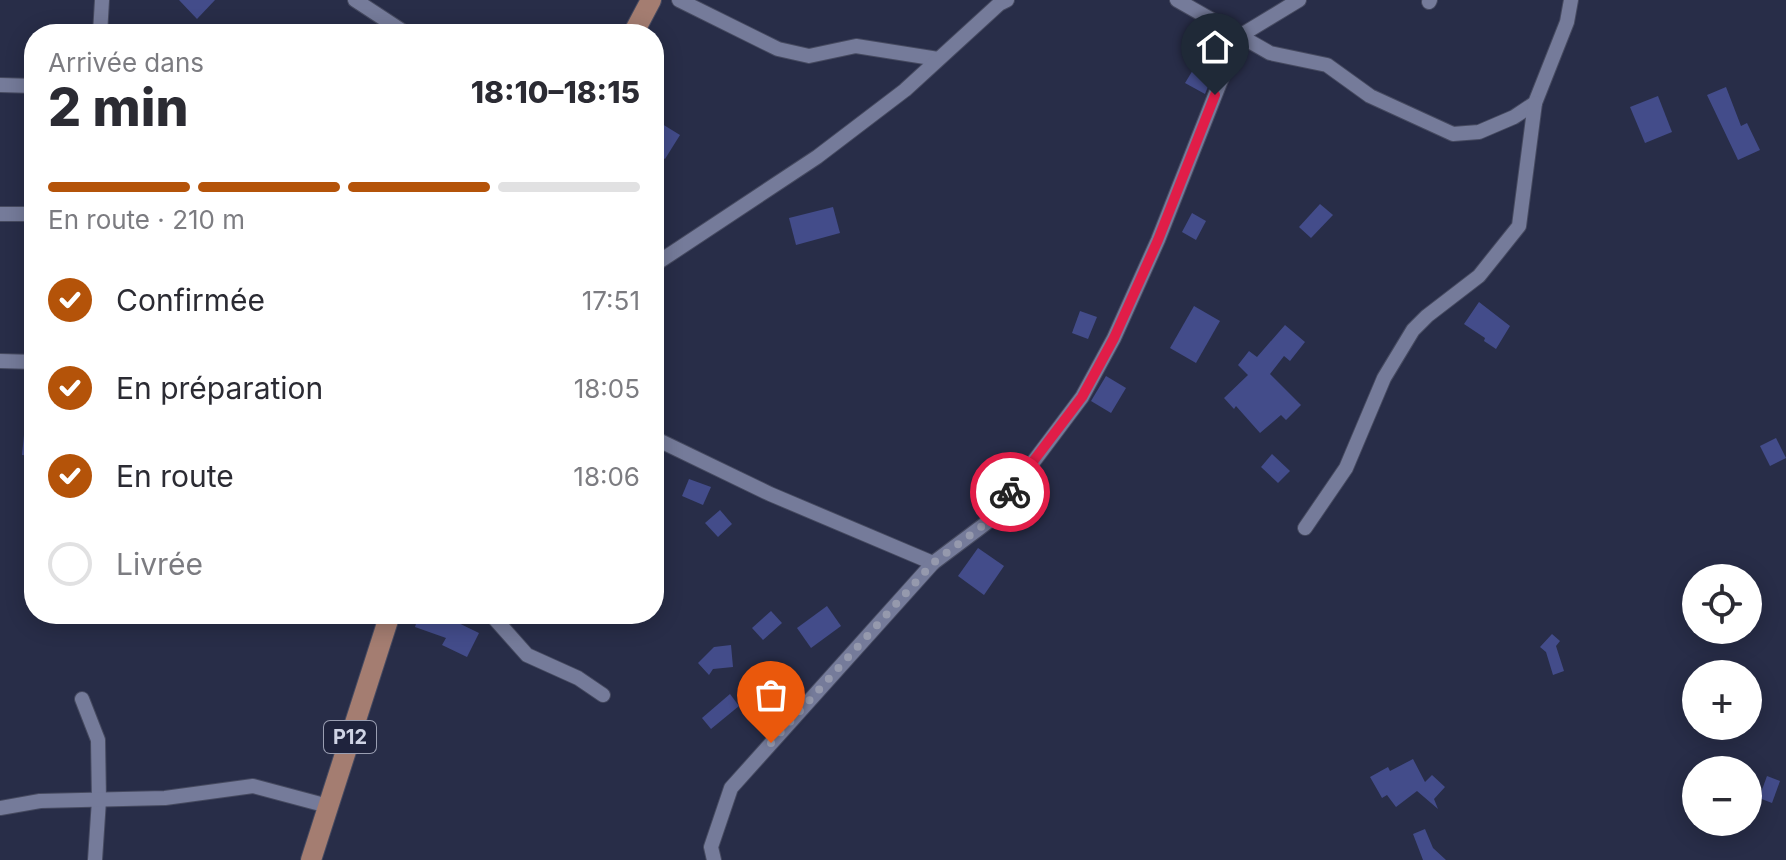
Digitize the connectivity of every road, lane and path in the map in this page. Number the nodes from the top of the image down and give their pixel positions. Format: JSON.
{"nodes":[{"id":1,"x":102,"y":0,"type":"edge"},
{"id":2,"x":355,"y":0,"type":"edge"},
{"id":3,"x":651,"y":0,"type":"edge"},
{"id":4,"x":679,"y":0,"type":"edge"},
{"id":5,"x":1007,"y":0,"type":"edge"},
{"id":6,"x":1177,"y":0,"type":"edge"},
{"id":7,"x":1299,"y":0,"type":"edge"},
{"id":8,"x":1571,"y":0,"type":"edge"},
{"id":9,"x":101,"y":24,"type":"edge"},
{"id":10,"x":392,"y":24,"type":"edge"},
{"id":11,"x":638,"y":24,"type":"edge"},
{"id":12,"x":1238,"y":37,"type":"junction"},
{"id":13,"x":938,"y":59,"type":"junction"},
{"id":14,"x":0,"y":85,"type":"edge"},
{"id":15,"x":24,"y":86,"type":"edge"},
{"id":16,"x":1535,"y":103,"type":"junction"},
{"id":17,"x":0,"y":214,"type":"edge"},
{"id":18,"x":24,"y":214,"type":"edge"},
{"id":19,"x":664,"y":258,"type":"edge"},
{"id":20,"x":0,"y":361,"type":"edge"},
{"id":21,"x":24,"y":362,"type":"edge"},
{"id":22,"x":664,"y":443,"type":"edge"},
{"id":23,"x":1305,"y":528,"type":"dead end"},
{"id":24,"x":933,"y":563,"type":"junction"},
{"id":25,"x":387,"y":624,"type":"edge"},
{"id":26,"x":499,"y":624,"type":"edge"},
{"id":27,"x":603,"y":695,"type":"dead end"},
{"id":28,"x":82,"y":699,"type":"dead end"},
{"id":29,"x":99,"y":800,"type":"junction"},
{"id":30,"x":328,"y":806,"type":"junction"},
{"id":31,"x":0,"y":808,"type":"edge"},
{"id":32,"x":95,"y":860,"type":"edge"},
{"id":33,"x":311,"y":860,"type":"edge"},
{"id":34,"x":714,"y":860,"type":"edge"}],
"edges":[{"from":1,"to":9,"type":"street"},
{"from":2,"to":10,"type":"street"},
{"from":3,"to":11,"type":"main road"},
{"from":4,"to":13,"type":"street"},
{"from":5,"to":13,"type":"street"},
{"from":6,"to":12,"type":"street"},
{"from":7,"to":12,"type":"street"},
{"from":8,"to":16,"type":"street"},
{"from":12,"to":16,"type":"street"},
{"from":12,"to":24,"type":"street"},
{"from":13,"to":19,"type":"street"},
{"from":14,"to":15,"type":"street"},
{"from":16,"to":23,"type":"street"},
{"from":17,"to":18,"type":"street"},
{"from":20,"to":21,"type":"street"},
{"from":22,"to":24,"type":"street"},
{"from":24,"to":34,"type":"street"},
{"from":25,"to":30,"type":"main road","number":"P12"},
{"from":26,"to":27,"type":"street"},
{"from":28,"to":29,"type":"street"},
{"from":29,"to":30,"type":"street"},
{"from":29,"to":31,"type":"street"},
{"from":29,"to":32,"type":"street"},
{"from":30,"to":33,"type":"main road","number":"P12"}]}
